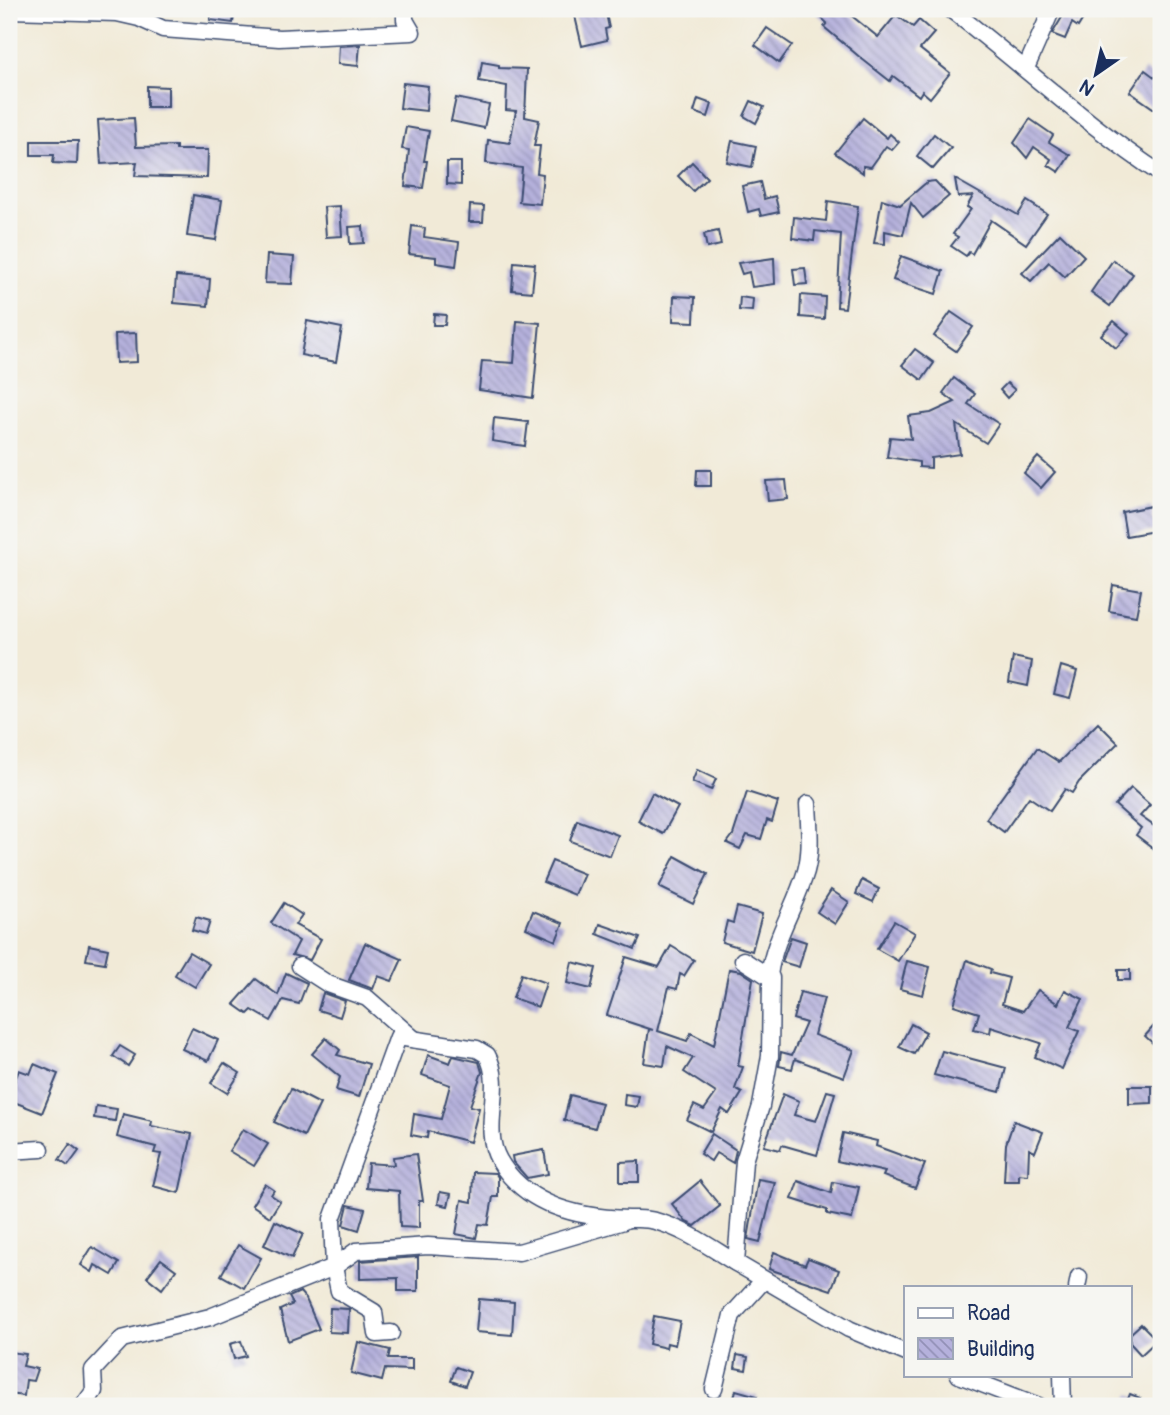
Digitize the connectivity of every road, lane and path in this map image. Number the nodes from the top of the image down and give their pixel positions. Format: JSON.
{"nodes":[{"id":1,"x":405,"y":9,"type":"edge"},
{"id":2,"x":950,"y":9,"type":"edge"},
{"id":3,"x":1052,"y":9,"type":"edge"},
{"id":4,"x":9,"y":10,"type":"edge"},
{"id":5,"x":968,"y":15,"type":"edge"},
{"id":6,"x":1026,"y":68,"type":"junction"},
{"id":7,"x":1161,"y":174,"type":"edge"},
{"id":8,"x":808,"y":804,"type":"dead end"},
{"id":9,"x":743,"y":960,"type":"dead end"},
{"id":10,"x":300,"y":966,"type":"dead end"},
{"id":11,"x":769,"y":975,"type":"junction"},
{"id":12,"x":414,"y":1039,"type":"junction"},
{"id":13,"x":41,"y":1149,"type":"dead end"},
{"id":14,"x":9,"y":1151,"type":"edge"},
{"id":15,"x":629,"y":1219,"type":"junction"},
{"id":16,"x":736,"y":1263,"type":"junction"},
{"id":17,"x":334,"y":1267,"type":"junction"},
{"id":18,"x":763,"y":1281,"type":"junction"},
{"id":19,"x":391,"y":1333,"type":"dead end"},
{"id":20,"x":904,"y":1352,"type":"edge"},
{"id":21,"x":962,"y":1376,"type":"edge"},
{"id":22,"x":1062,"y":1376,"type":"edge"},
{"id":23,"x":714,"y":1389,"type":"dead end"},
{"id":24,"x":83,"y":1406,"type":"edge"},
{"id":25,"x":1039,"y":1406,"type":"edge"},
{"id":26,"x":1063,"y":1406,"type":"edge"}],
"edges":[{"from":1,"to":4,"type":"street"},
{"from":2,"to":5,"type":"street"},
{"from":3,"to":6,"type":"street"},
{"from":5,"to":6,"type":"street"},
{"from":6,"to":7,"type":"street"},
{"from":8,"to":11,"type":"street"},
{"from":9,"to":11,"type":"street"},
{"from":10,"to":12,"type":"street"},
{"from":11,"to":16,"type":"street"},
{"from":12,"to":15,"type":"street"},
{"from":12,"to":17,"type":"street"},
{"from":13,"to":14,"type":"street"},
{"from":15,"to":16,"type":"street"},
{"from":15,"to":17,"type":"street"},
{"from":16,"to":18,"type":"street"},
{"from":17,"to":19,"type":"street"},
{"from":17,"to":24,"type":"street"},
{"from":18,"to":20,"type":"street"},
{"from":18,"to":23,"type":"street"},
{"from":21,"to":25,"type":"street"},
{"from":22,"to":26,"type":"street"}]}
